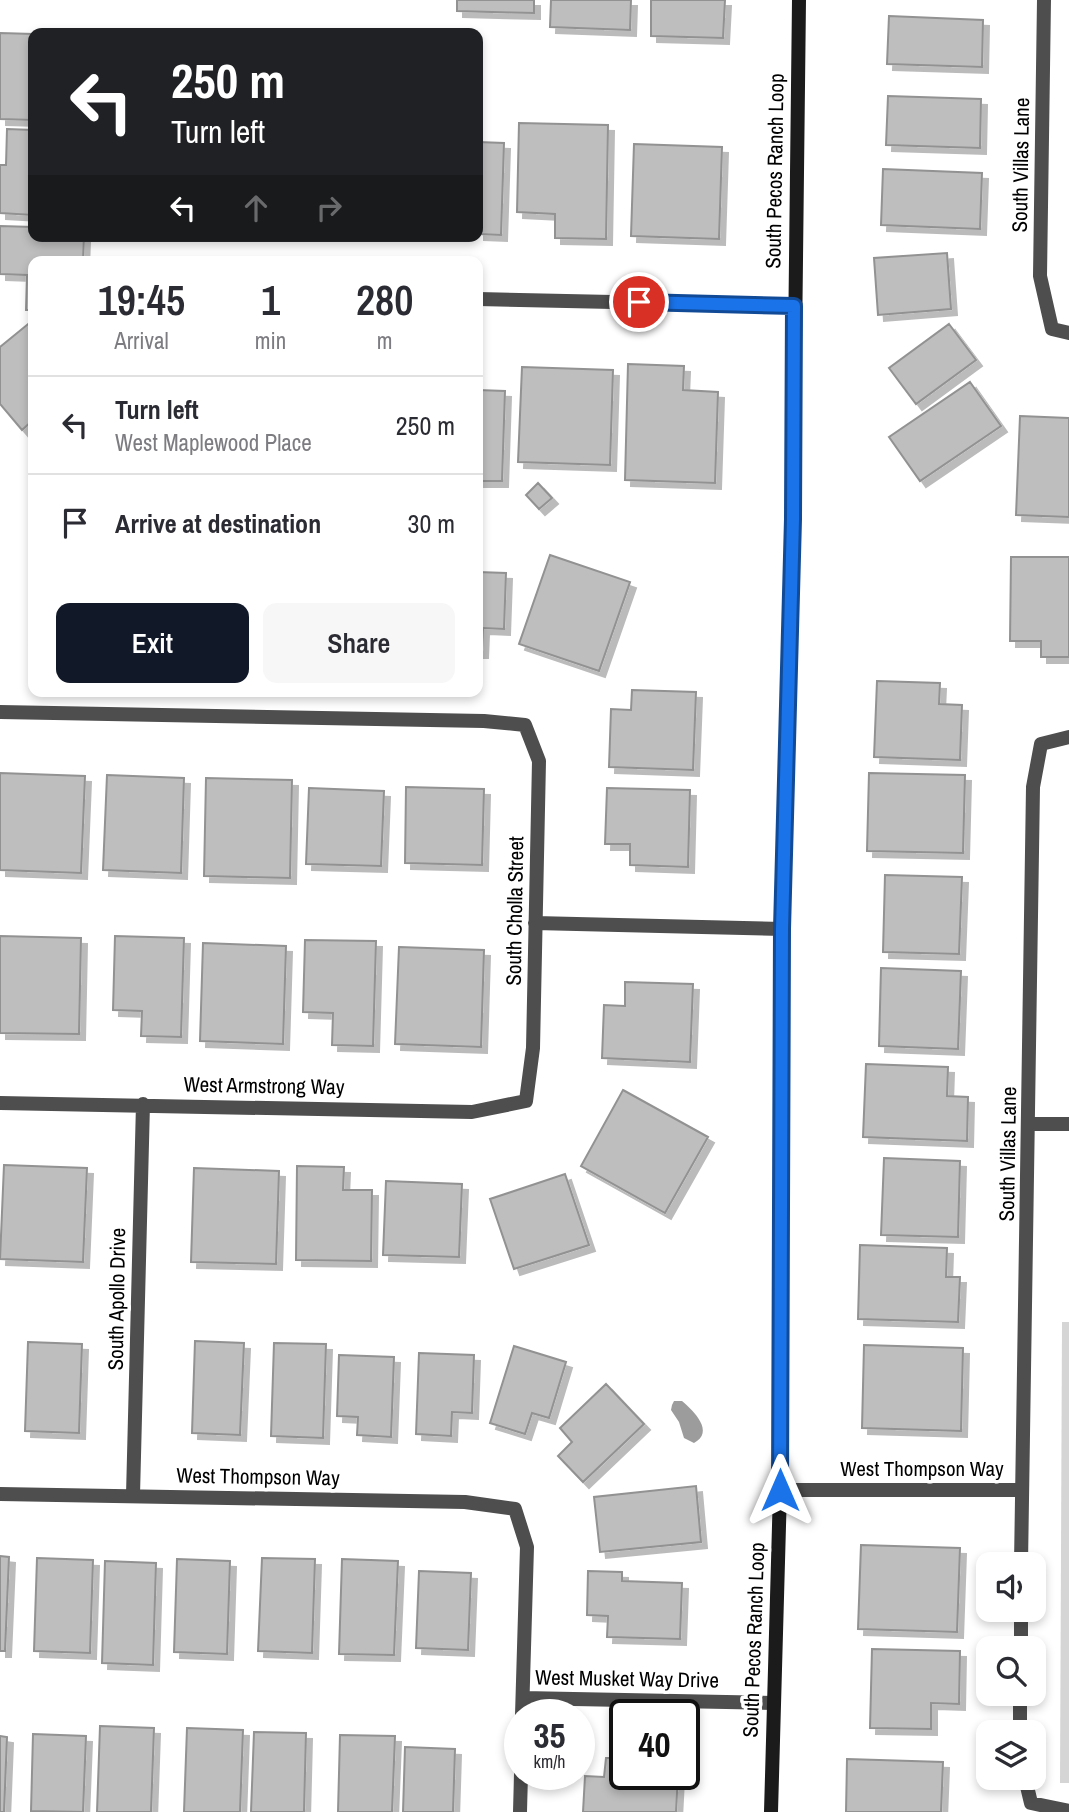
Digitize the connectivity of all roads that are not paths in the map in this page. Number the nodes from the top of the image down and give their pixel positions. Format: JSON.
{"nodes":[{"id":1,"x":799,"y":0,"type":"edge"},
{"id":2,"x":1044,"y":0,"type":"edge"},
{"id":3,"x":483,"y":299,"type":"edge"},
{"id":4,"x":794,"y":306,"type":"junction"},
{"id":5,"x":1069,"y":333,"type":"edge"},
{"id":6,"x":0,"y":712,"type":"edge"},
{"id":7,"x":1069,"y":737,"type":"edge"},
{"id":8,"x":536,"y":923,"type":"junction"},
{"id":9,"x":782,"y":929,"type":"junction"},
{"id":10,"x":526,"y":1101,"type":"joint"},
{"id":11,"x":0,"y":1103,"type":"edge"},
{"id":12,"x":143,"y":1104,"type":"junction"},
{"id":13,"x":1029,"y":1124,"type":"junction"},
{"id":14,"x":1069,"y":1124,"type":"edge"},
{"id":15,"x":780,"y":1490,"type":"junction"},
{"id":16,"x":1022,"y":1490,"type":"junction"},
{"id":17,"x":0,"y":1494,"type":"edge"},
{"id":18,"x":132,"y":1495,"type":"junction"},
{"id":19,"x":1021,"y":1552,"type":"edge"},
{"id":20,"x":523,"y":1698,"type":"joint"},
{"id":21,"x":773,"y":1703,"type":"junction"},
{"id":22,"x":520,"y":1790,"type":"edge"},
{"id":23,"x":1028,"y":1790,"type":"edge"},
{"id":24,"x":1069,"y":1811,"type":"edge"},
{"id":25,"x":520,"y":1812,"type":"edge"},
{"id":26,"x":771,"y":1812,"type":"edge"}],
"edges":[{"from":1,"to":4,"type":"street","name":"South Pecos Ranch Loop"},
{"from":2,"to":5,"type":"street","name":"South Villas Lane"},
{"from":3,"to":4,"type":"street"},
{"from":4,"to":9,"type":"street","name":"South Pecos Ranch Loop"},
{"from":6,"to":8,"type":"street","name":"South Cholla Street"},
{"from":7,"to":13,"type":"street","name":"South Villas Lane"},
{"from":8,"to":9,"type":"street"},
{"from":8,"to":10,"type":"street","name":"South Cholla Street"},
{"from":9,"to":15,"type":"street","name":"South Pecos Ranch Loop"},
{"from":10,"to":12,"type":"street","name":"West Armstrong Way"},
{"from":11,"to":12,"type":"street","name":"West Armstrong Way"},
{"from":12,"to":18,"type":"street","name":"South Apollo Drive"},
{"from":13,"to":14,"type":"street"},
{"from":13,"to":16,"type":"street","name":"South Villas Lane"},
{"from":15,"to":16,"type":"street","name":"West Thompson Way"},
{"from":15,"to":21,"type":"street","name":"South Pecos Ranch Loop"},
{"from":16,"to":19,"type":"street","name":"South Villas Lane"},
{"from":17,"to":18,"type":"street","name":"West Thompson Way"},
{"from":18,"to":20,"type":"street","name":"West Thompson Way"},
{"from":20,"to":21,"type":"street","name":"West Musket Way Drive"},
{"from":21,"to":26,"type":"street","name":"South Pecos Ranch Loop"},
{"from":22,"to":25,"type":"street"},
{"from":23,"to":24,"type":"street"}]}
